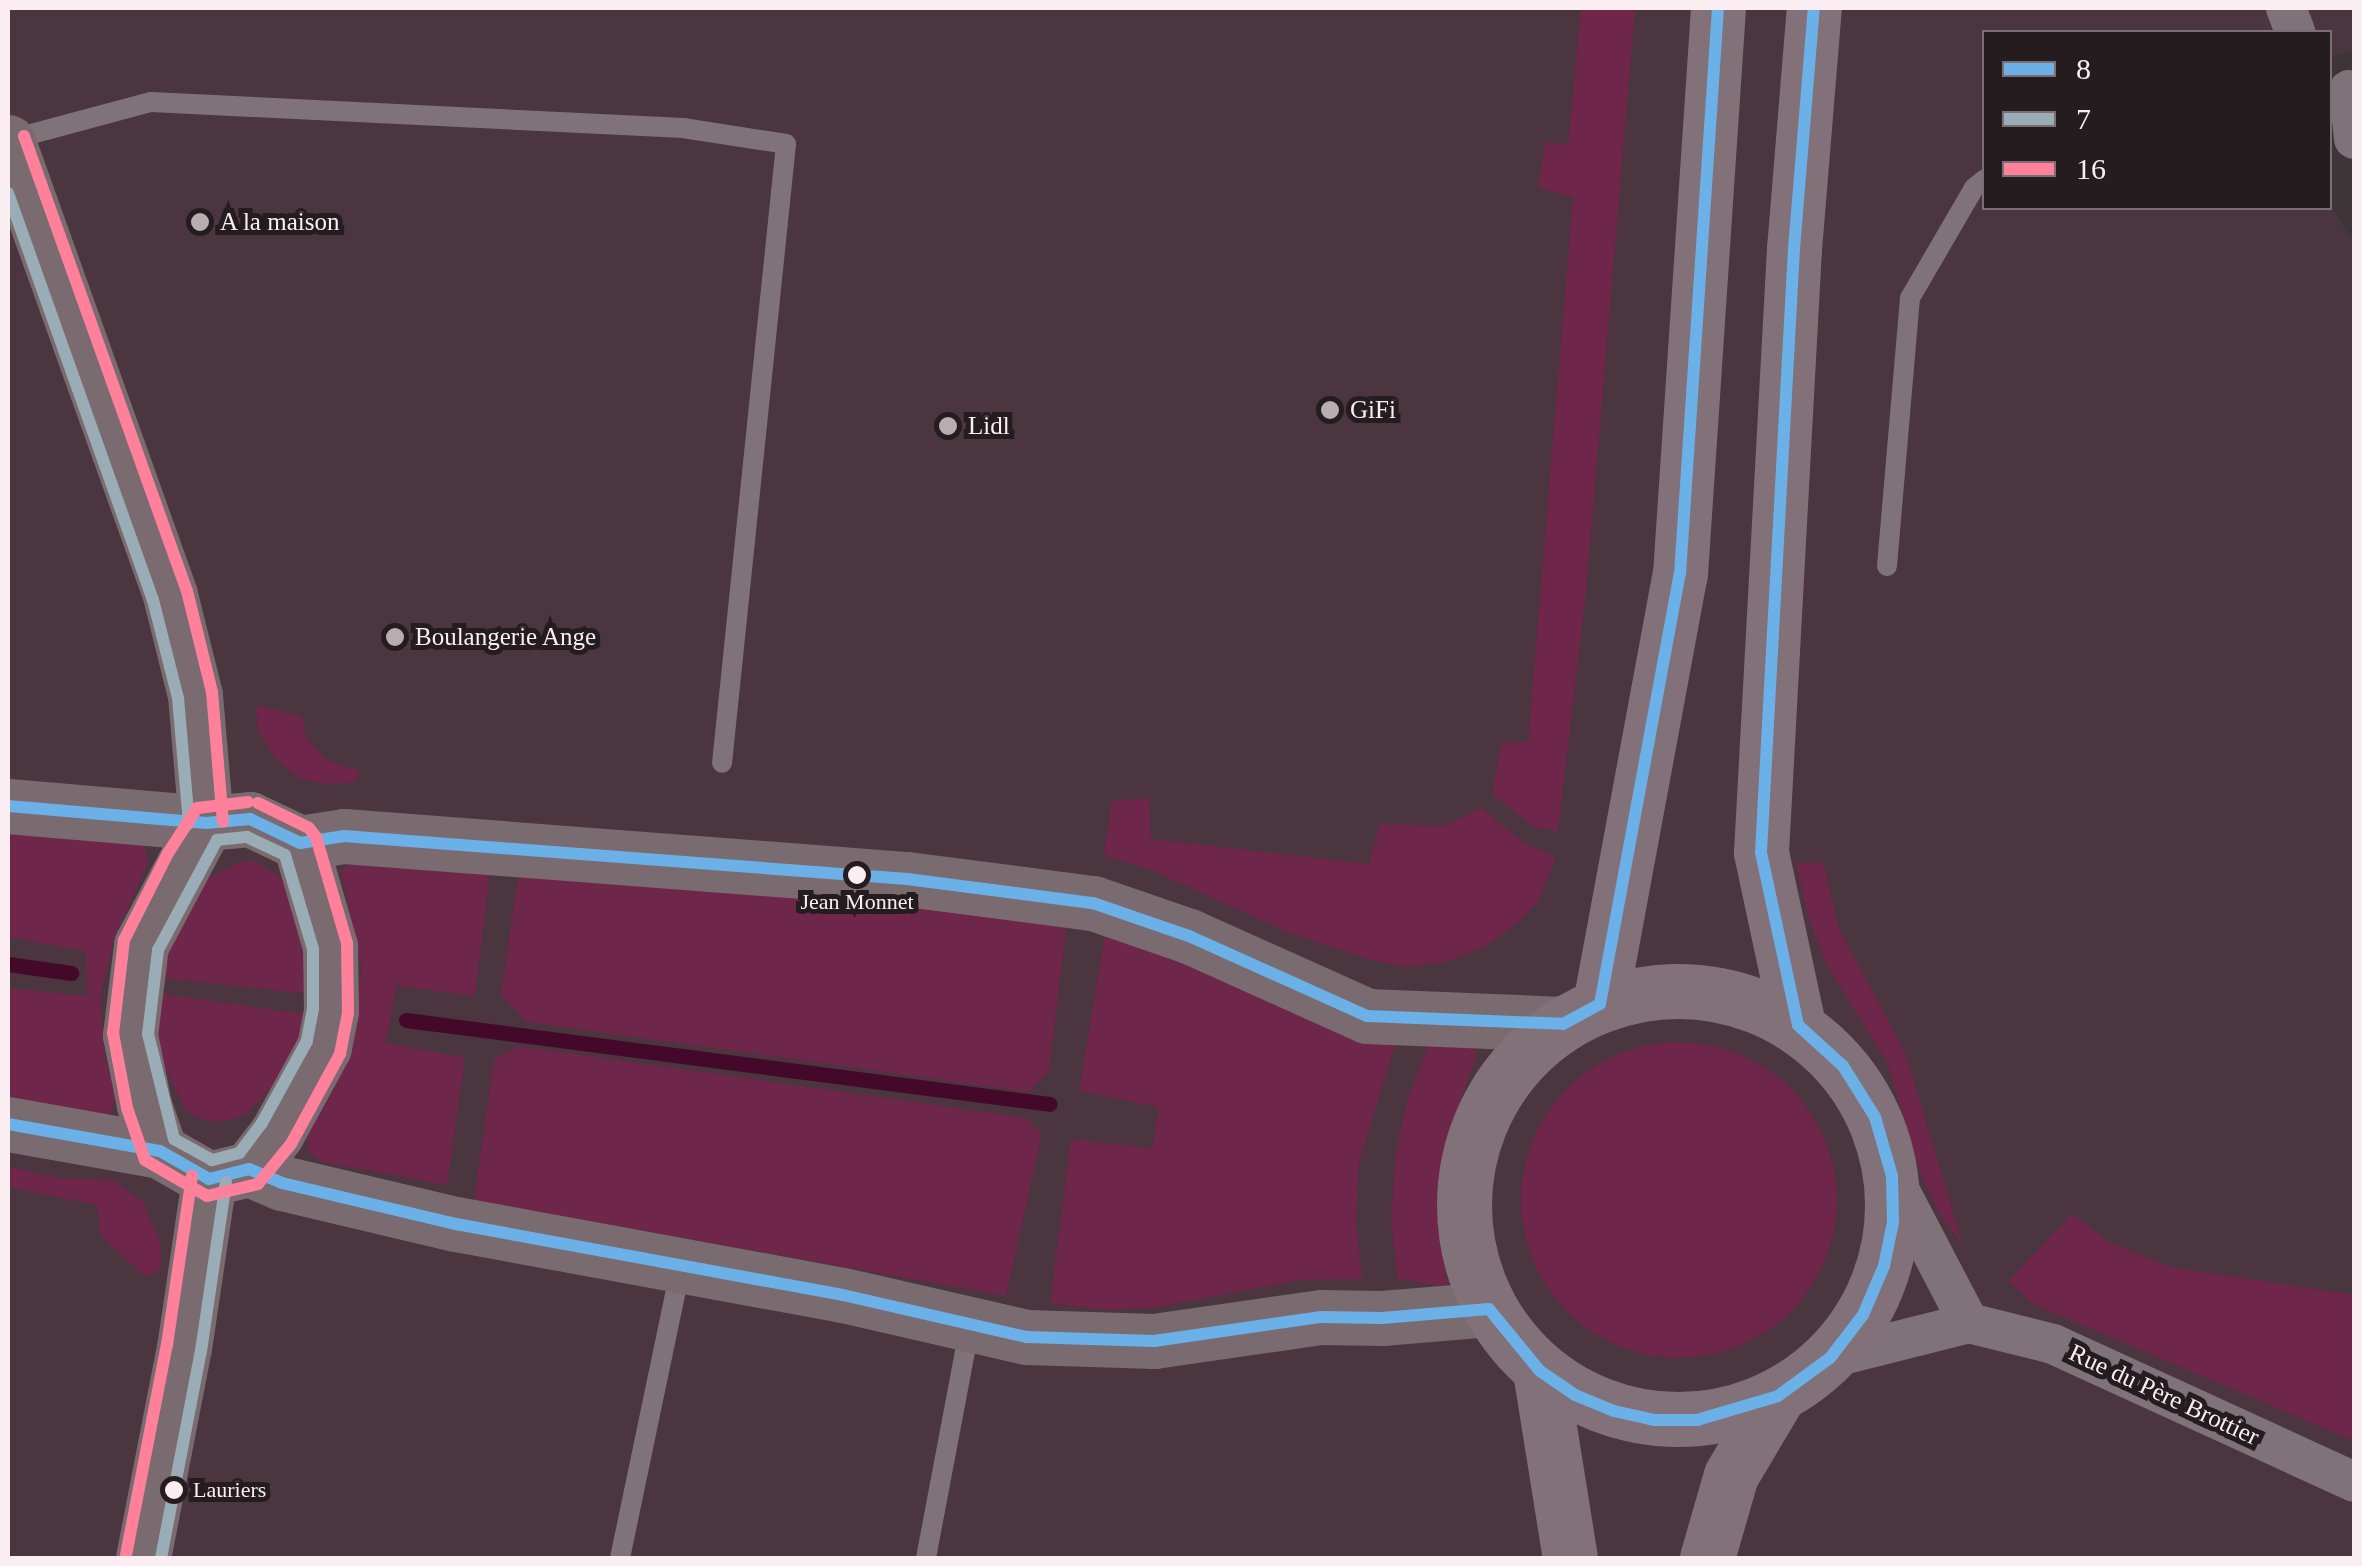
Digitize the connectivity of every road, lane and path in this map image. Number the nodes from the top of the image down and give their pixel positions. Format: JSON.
{"nodes":[{"id":1,"x":1718,"y":8,"type":"edge"},
{"id":2,"x":1816,"y":22,"type":"edge"},
{"id":3,"x":2344,"y":86,"type":"edge"},
{"id":4,"x":2354,"y":139,"type":"edge"},
{"id":5,"x":8,"y":142,"type":"edge"},
{"id":6,"x":1982,"y":182,"type":"edge"},
{"id":7,"x":1887,"y":566,"type":"dead end"},
{"id":8,"x":722,"y":762,"type":"dead end"},
{"id":9,"x":8,"y":806,"type":"edge"},
{"id":10,"x":206,"y":823,"type":"junction"},
{"id":11,"x":300,"y":843,"type":"junction"},
{"id":12,"x":1581,"y":1014,"type":"junction"},
{"id":13,"x":1798,"y":1025,"type":"junction"},
{"id":14,"x":8,"y":1124,"type":"edge"},
{"id":15,"x":160,"y":1151,"type":"junction"},
{"id":16,"x":229,"y":1174,"type":"junction"},
{"id":17,"x":1892,"y":1176,"type":"junction"},
{"id":18,"x":682,"y":1264,"type":"junction"},
{"id":19,"x":1489,"y":1309,"type":"junction"},
{"id":20,"x":1969,"y":1323,"type":"junction"},
{"id":21,"x":970,"y":1325,"type":"junction"},
{"id":22,"x":1830,"y":1358,"type":"junction"},
{"id":23,"x":1540,"y":1371,"type":"junction"},
{"id":24,"x":1778,"y":1396,"type":"junction"},
{"id":25,"x":2354,"y":1482,"type":"edge"},
{"id":26,"x":142,"y":1558,"type":"edge"},
{"id":27,"x":620,"y":1558,"type":"edge"},
{"id":28,"x":926,"y":1558,"type":"edge"},
{"id":29,"x":1570,"y":1558,"type":"edge"},
{"id":30,"x":1707,"y":1558,"type":"edge"}],
"edges":[{"from":1,"to":12,"type":"main road"},
{"from":2,"to":13,"type":"main road"},
{"from":3,"to":4,"type":"street"},
{"from":5,"to":8,"type":"lane"},
{"from":5,"to":10,"type":"main road"},
{"from":6,"to":7,"type":"lane"},
{"from":9,"to":10,"type":"main road"},
{"from":10,"to":11,"type":"main road"},
{"from":10,"to":15,"type":"main road"},
{"from":11,"to":12,"type":"main road"},
{"from":11,"to":16,"type":"main road"},
{"from":12,"to":13,"type":"main road"},
{"from":12,"to":19,"type":"main road"},
{"from":13,"to":17,"type":"main road"},
{"from":14,"to":15,"type":"main road"},
{"from":15,"to":16,"type":"main road"},
{"from":16,"to":18,"type":"main road"},
{"from":16,"to":26,"type":"main road"},
{"from":17,"to":20,"type":"street"},
{"from":17,"to":22,"type":"main road"},
{"from":18,"to":21,"type":"main road"},
{"from":18,"to":27,"type":"lane"},
{"from":19,"to":21,"type":"main road"},
{"from":19,"to":23,"type":"main road"},
{"from":20,"to":22,"type":"street","name":"Rue du Père Brottier"},
{"from":20,"to":25,"type":"street","name":"Rue du Père Brottier"},
{"from":21,"to":28,"type":"lane"},
{"from":22,"to":24,"type":"main road"},
{"from":23,"to":24,"type":"main road"},
{"from":23,"to":29,"type":"main road"},
{"from":24,"to":30,"type":"main road"}]}
